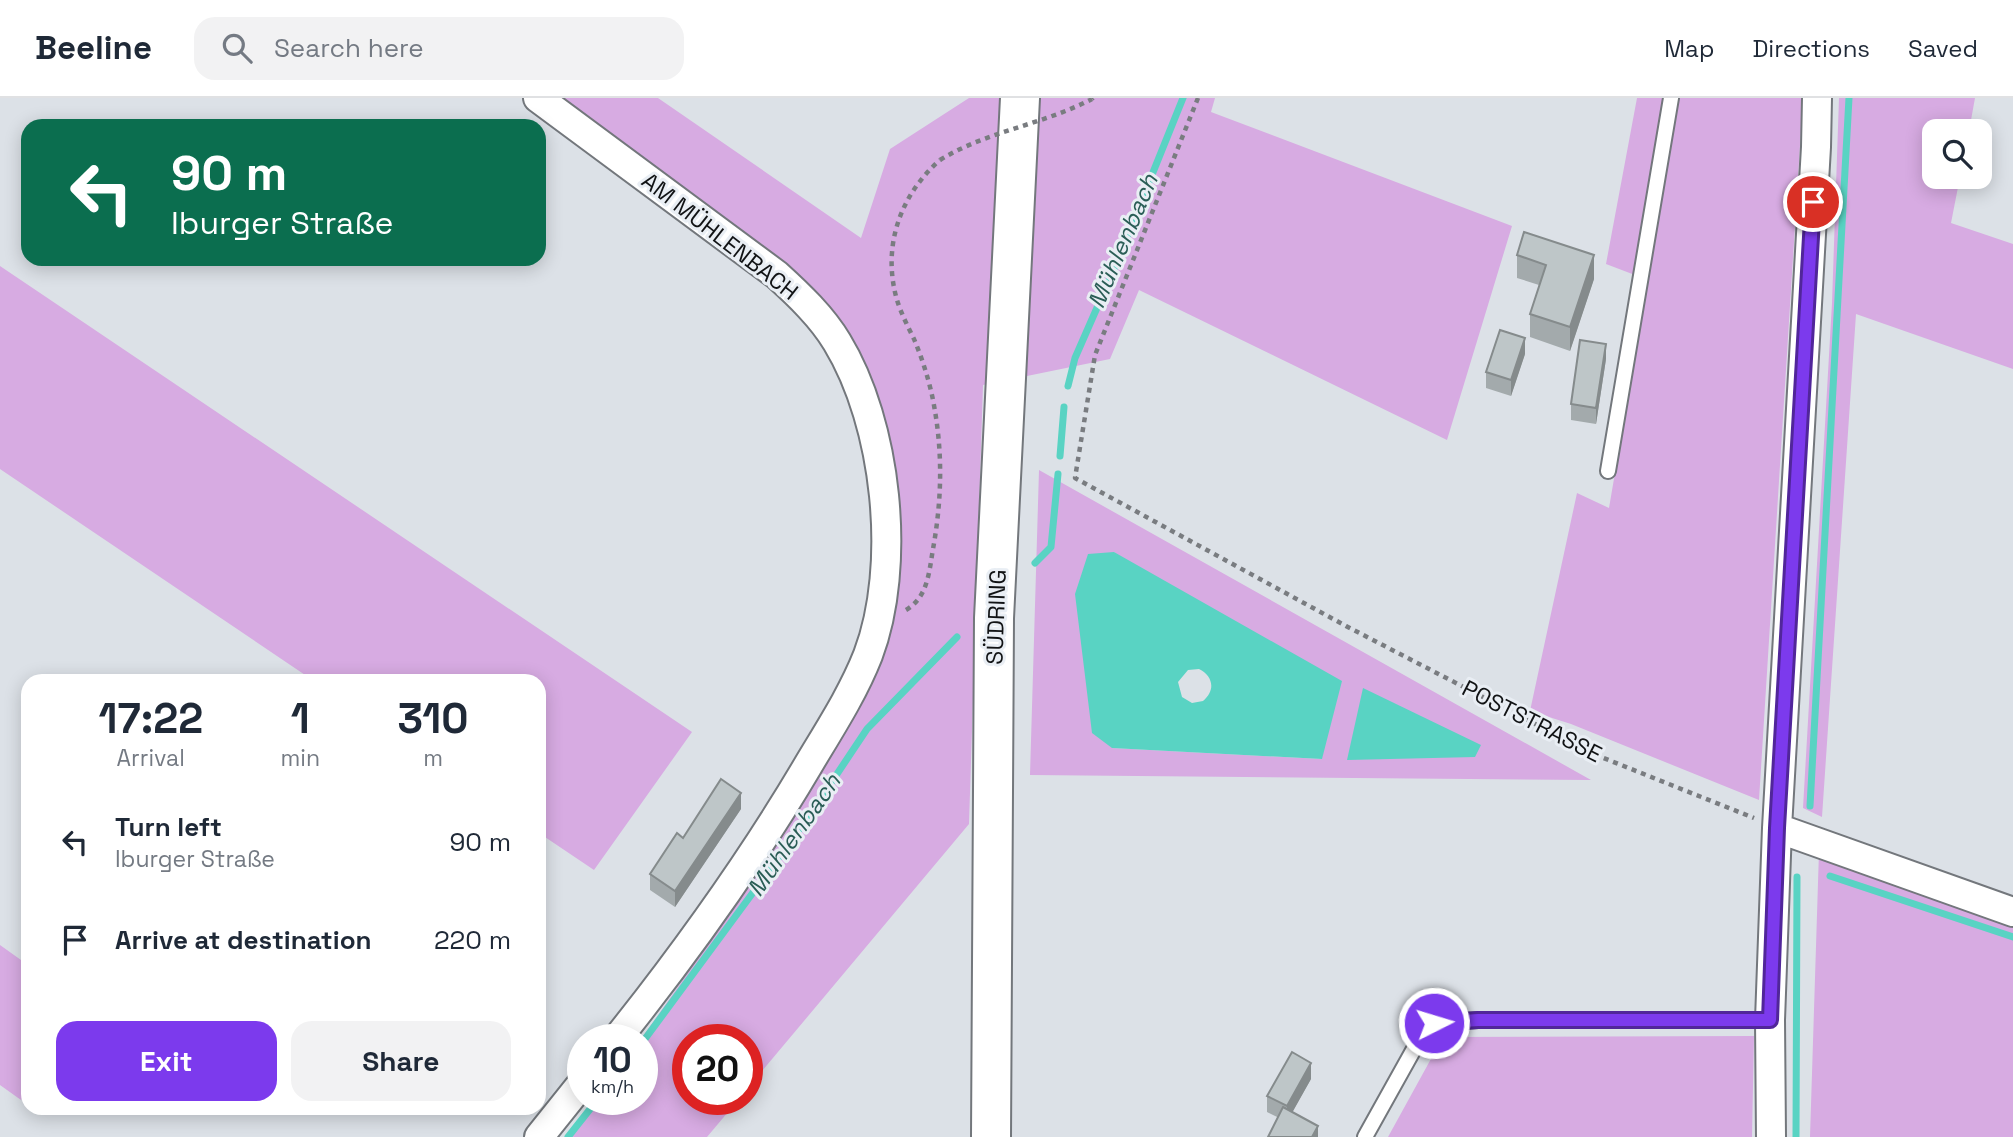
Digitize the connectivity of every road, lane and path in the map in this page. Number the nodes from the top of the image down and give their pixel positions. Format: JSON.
{"nodes":[{"id":1,"x":538,"y":98,"type":"edge"},
{"id":2,"x":1020,"y":98,"type":"edge"},
{"id":3,"x":1198,"y":98,"type":"edge"},
{"id":4,"x":1671,"y":98,"type":"edge"},
{"id":5,"x":1817,"y":98,"type":"edge"},
{"id":6,"x":1092,"y":99,"type":"edge"},
{"id":7,"x":1608,"y":471,"type":"dead end"},
{"id":8,"x":878,"y":615,"type":"junction"},
{"id":9,"x":1777,"y":828,"type":"junction"},
{"id":10,"x":2013,"y":912,"type":"edge"},
{"id":11,"x":1770,"y":1020,"type":"junction"},
{"id":12,"x":629,"y":1024,"type":"edge"},
{"id":13,"x":567,"y":1102,"type":"edge"},
{"id":14,"x":539,"y":1137,"type":"edge"},
{"id":15,"x":990,"y":1137,"type":"edge"},
{"id":16,"x":1365,"y":1137,"type":"edge"},
{"id":17,"x":1771,"y":1137,"type":"edge"}],
"edges":[{"from":1,"to":8,"type":"street","name":"AM MÜHLENBACH"},
{"from":2,"to":15,"type":"main road","name":"SÜDRING"},
{"from":3,"to":9,"type":"path","name":"POSTSTRASSE"},
{"from":4,"to":7,"type":"lane"},
{"from":5,"to":9,"type":"street"},
{"from":6,"to":8,"type":"path","bridge":true},
{"from":8,"to":12,"type":"street","name":"AM MÜHLENBACH"},
{"from":9,"to":10,"type":"street"},
{"from":9,"to":11,"type":"street"},
{"from":11,"to":16,"type":"lane"},
{"from":11,"to":17,"type":"street"},
{"from":13,"to":14,"type":"street"}]}
